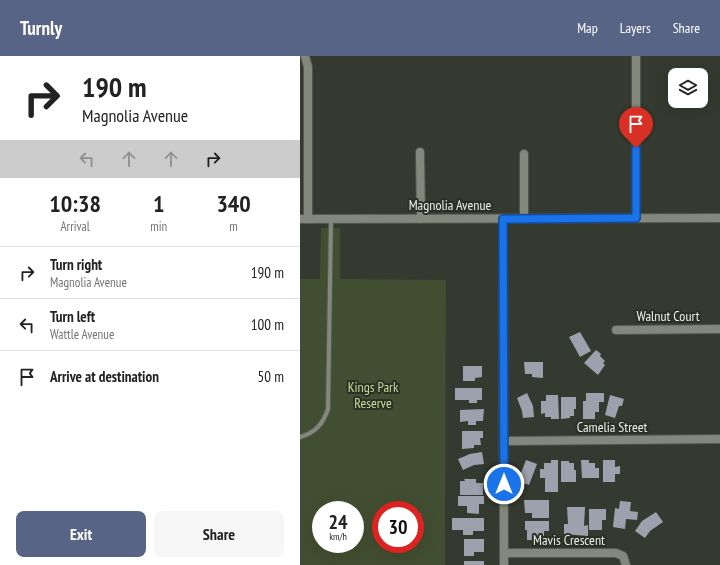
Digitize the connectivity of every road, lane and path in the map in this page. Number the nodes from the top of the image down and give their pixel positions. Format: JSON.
{"nodes":[{"id":1,"x":305,"y":56,"type":"edge"},
{"id":2,"x":311,"y":56,"type":"edge"},
{"id":3,"x":636,"y":56,"type":"edge"},
{"id":4,"x":308,"y":67,"type":"junction"},
{"id":5,"x":420,"y":152,"type":"dead end"},
{"id":6,"x":524,"y":154,"type":"dead end"},
{"id":7,"x":304,"y":218,"type":"edge"},
{"id":8,"x":421,"y":218,"type":"junction"},
{"id":9,"x":524,"y":218,"type":"junction"},
{"id":10,"x":636,"y":218,"type":"junction"},
{"id":11,"x":720,"y":218,"type":"edge"},
{"id":12,"x":331,"y":219,"type":"junction"},
{"id":13,"x":503,"y":219,"type":"junction"},
{"id":14,"x":720,"y":329,"type":"edge"},
{"id":15,"x":616,"y":330,"type":"dead end"},
{"id":16,"x":300,"y":437,"type":"edge"},
{"id":17,"x":720,"y":439,"type":"edge"},
{"id":18,"x":504,"y":441,"type":"junction"},
{"id":19,"x":504,"y":553,"type":"junction"},
{"id":20,"x":504,"y":565,"type":"edge"},
{"id":21,"x":626,"y":565,"type":"edge"}],
"edges":[{"from":1,"to":4,"type":"street"},
{"from":2,"to":4,"type":"street"},
{"from":3,"to":10,"type":"street"},
{"from":4,"to":7,"type":"street"},
{"from":5,"to":8,"type":"street"},
{"from":6,"to":9,"type":"street"},
{"from":7,"to":12,"type":"street","name":"Magnolia Avenue"},
{"from":8,"to":12,"type":"street","name":"Magnolia Avenue"},
{"from":8,"to":13,"type":"street","name":"Magnolia Avenue"},
{"from":9,"to":10,"type":"street","name":"Magnolia Avenue"},
{"from":9,"to":13,"type":"street","name":"Magnolia Avenue"},
{"from":10,"to":11,"type":"street","name":"Magnolia Avenue"},
{"from":12,"to":16,"type":"lane"},
{"from":13,"to":18,"type":"street"},
{"from":14,"to":15,"type":"street","name":"Walnut Court"},
{"from":17,"to":18,"type":"street","name":"Camelia Street"},
{"from":18,"to":19,"type":"street"},
{"from":19,"to":20,"type":"street"},
{"from":19,"to":21,"type":"street","name":"Mavis Crescent"}]}
